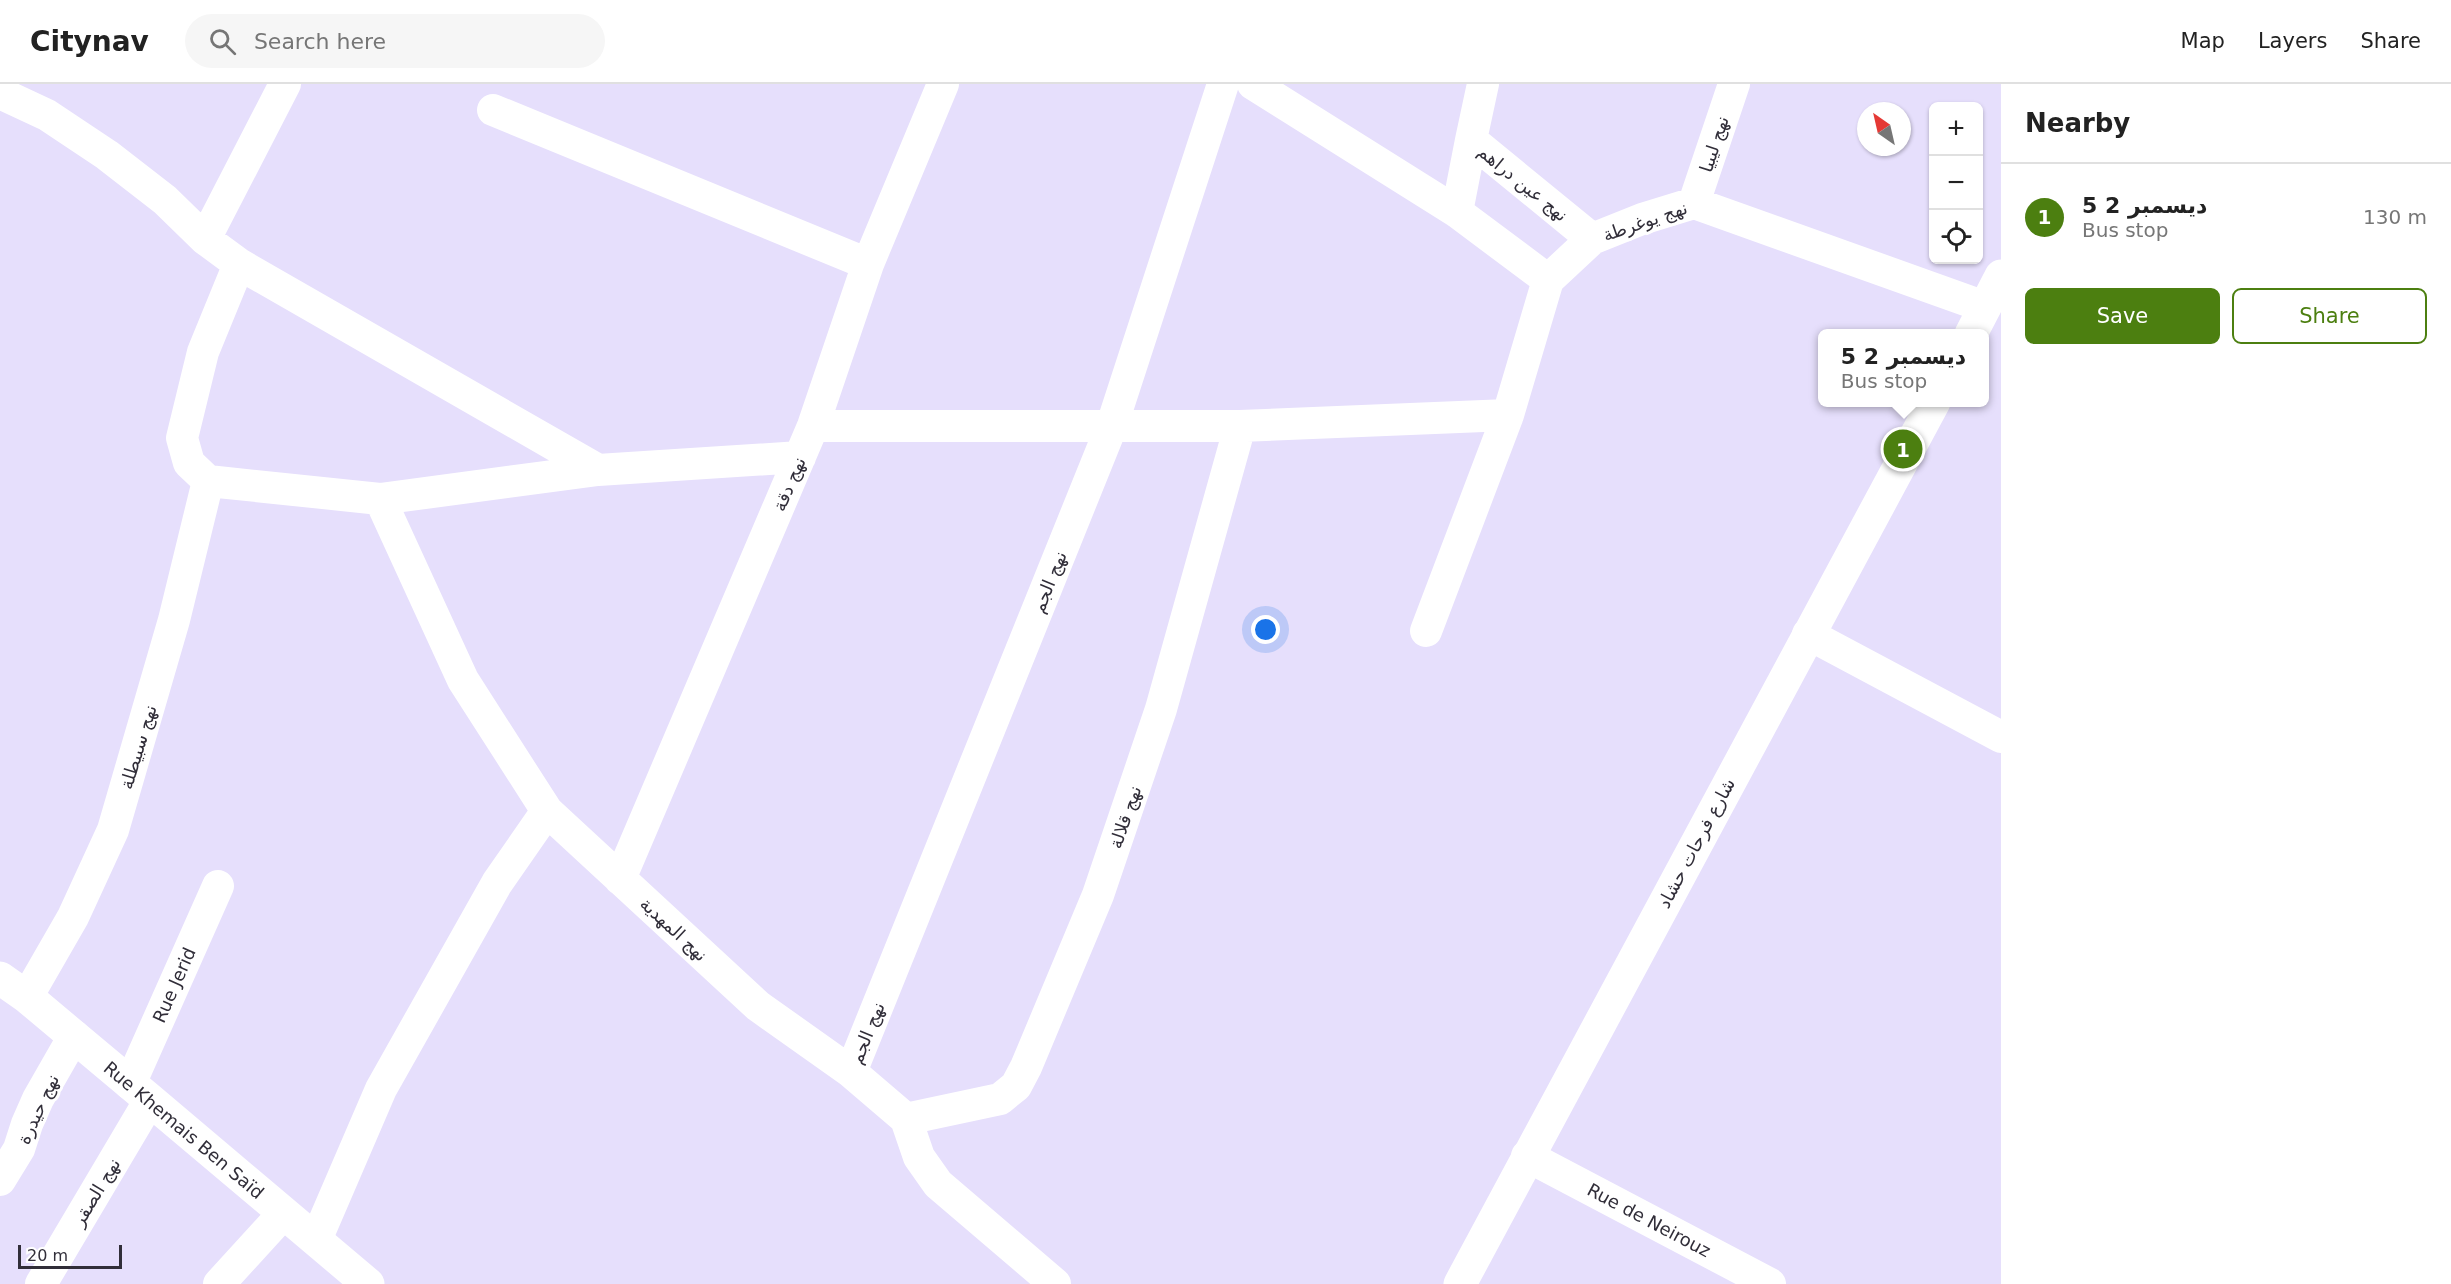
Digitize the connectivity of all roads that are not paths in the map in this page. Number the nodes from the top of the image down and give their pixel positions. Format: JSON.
{"nodes":[{"id":1,"x":285,"y":84,"type":"edge"},
{"id":2,"x":943,"y":84,"type":"edge"},
{"id":3,"x":1223,"y":84,"type":"edge"},
{"id":4,"x":1254,"y":84,"type":"edge"},
{"id":5,"x":1482,"y":84,"type":"edge"},
{"id":6,"x":1734,"y":84,"type":"edge"},
{"id":7,"x":0,"y":93,"type":"edge"},
{"id":8,"x":493,"y":110,"type":"dead end"},
{"id":9,"x":1471,"y":140,"type":"junction"},
{"id":10,"x":1694,"y":204,"type":"junction"},
{"id":11,"x":1457,"y":212,"type":"junction"},
{"id":12,"x":1592,"y":239,"type":"junction"},
{"id":13,"x":205,"y":240,"type":"junction"},
{"id":14,"x":238,"y":264,"type":"junction"},
{"id":15,"x":868,"y":264,"type":"junction"},
{"id":16,"x":1548,"y":280,"type":"junction"},
{"id":17,"x":1991,"y":299,"type":"edge"},
{"id":18,"x":1931,"y":407,"type":"edge"},
{"id":19,"x":1508,"y":415,"type":"junction"},
{"id":20,"x":1112,"y":424,"type":"junction"},
{"id":21,"x":813,"y":426,"type":"junction"},
{"id":22,"x":1240,"y":426,"type":"junction"},
{"id":23,"x":800,"y":457,"type":"junction"},
{"id":24,"x":598,"y":470,"type":"junction"},
{"id":25,"x":208,"y":481,"type":"junction"},
{"id":26,"x":380,"y":499,"type":"junction"},
{"id":27,"x":1426,"y":631,"type":"dead end"},
{"id":28,"x":1808,"y":634,"type":"junction"},
{"id":29,"x":2001,"y":737,"type":"edge"},
{"id":30,"x":547,"y":811,"type":"junction"},
{"id":31,"x":620,"y":879,"type":"junction"},
{"id":32,"x":218,"y":886,"type":"dead end"},
{"id":33,"x":9,"y":989,"type":"edge"},
{"id":34,"x":74,"y":1036,"type":"junction"},
{"id":35,"x":851,"y":1072,"type":"junction"},
{"id":36,"x":140,"y":1092,"type":"junction"},
{"id":37,"x":906,"y":1119,"type":"junction"},
{"id":38,"x":1527,"y":1156,"type":"junction"},
{"id":39,"x":0,"y":1180,"type":"edge"},
{"id":40,"x":283,"y":1214,"type":"junction"},
{"id":41,"x":316,"y":1240,"type":"junction"},
{"id":42,"x":41,"y":1284,"type":"edge"},
{"id":43,"x":219,"y":1284,"type":"edge"},
{"id":44,"x":368,"y":1284,"type":"edge"},
{"id":45,"x":1055,"y":1284,"type":"edge"},
{"id":46,"x":1460,"y":1284,"type":"edge"},
{"id":47,"x":1770,"y":1284,"type":"edge"}],
"edges":[{"from":1,"to":13,"type":"street"},
{"from":2,"to":15,"type":"street","name":"نهج دقة"},
{"from":3,"to":20,"type":"street","name":"نهج الجم"},
{"from":4,"to":11,"type":"street"},
{"from":5,"to":9,"type":"street","name":"نهج عين دراهم"},
{"from":6,"to":10,"type":"street","name":"نهج ليبيا"},
{"from":7,"to":13,"type":"street"},
{"from":8,"to":15,"type":"street"},
{"from":9,"to":11,"type":"street"},
{"from":9,"to":12,"type":"street","name":"نهج عين دراهم"},
{"from":10,"to":12,"type":"street","name":"نهج يوغرطة"},
{"from":10,"to":17,"type":"street","name":"نهج يوغرطة"},
{"from":11,"to":16,"type":"street"},
{"from":12,"to":16,"type":"street","name":"نهج يوغرطة"},
{"from":13,"to":14,"type":"street"},
{"from":14,"to":24,"type":"street"},
{"from":14,"to":25,"type":"street"},
{"from":15,"to":21,"type":"street","name":"نهج دقة"},
{"from":16,"to":19,"type":"street"},
{"from":18,"to":28,"type":"street","name":"شارع فرحات حشاد"},
{"from":19,"to":22,"type":"street"},
{"from":19,"to":27,"type":"street"},
{"from":20,"to":21,"type":"street"},
{"from":20,"to":22,"type":"street"},
{"from":20,"to":35,"type":"street","name":"نهج الجم"},
{"from":21,"to":23,"type":"street","name":"نهج دقة"},
{"from":22,"to":37,"type":"street","name":"نهج قلالة"},
{"from":23,"to":24,"type":"street"},
{"from":23,"to":31,"type":"street","name":"نهج دقة"},
{"from":24,"to":26,"type":"street"},
{"from":25,"to":26,"type":"street"},
{"from":25,"to":33,"type":"street","name":"نهج سبيطلة"},
{"from":26,"to":30,"type":"street","name":"نهج المهدية"},
{"from":28,"to":29,"type":"street"},
{"from":28,"to":38,"type":"street","name":"شارع فرحات حشاد"},
{"from":30,"to":31,"type":"street","name":"نهج المهدية"},
{"from":30,"to":41,"type":"street"},
{"from":31,"to":35,"type":"street","name":"نهج المهدية"},
{"from":32,"to":36,"type":"street","name":"Rue Jerid"},
{"from":33,"to":34,"type":"street","name":"Rue Khemais Ben Saïd"},
{"from":34,"to":36,"type":"street","name":"Rue Khemais Ben Saïd"},
{"from":34,"to":39,"type":"street","name":"نهج حيدرة"},
{"from":35,"to":37,"type":"street","name":"نهج المهدية"},
{"from":36,"to":40,"type":"street","name":"Rue Khemais Ben Saïd"},
{"from":36,"to":42,"type":"street","name":"نهج الصقر"},
{"from":37,"to":45,"type":"street"},
{"from":38,"to":46,"type":"street","name":"شارع فرحات حشاد"},
{"from":38,"to":47,"type":"street","name":"Rue de Neirouz"},
{"from":40,"to":41,"type":"street","name":"Rue Khemais Ben Saïd"},
{"from":40,"to":43,"type":"street"},
{"from":41,"to":44,"type":"street","name":"Rue Khemais Ben Saïd"}]}
